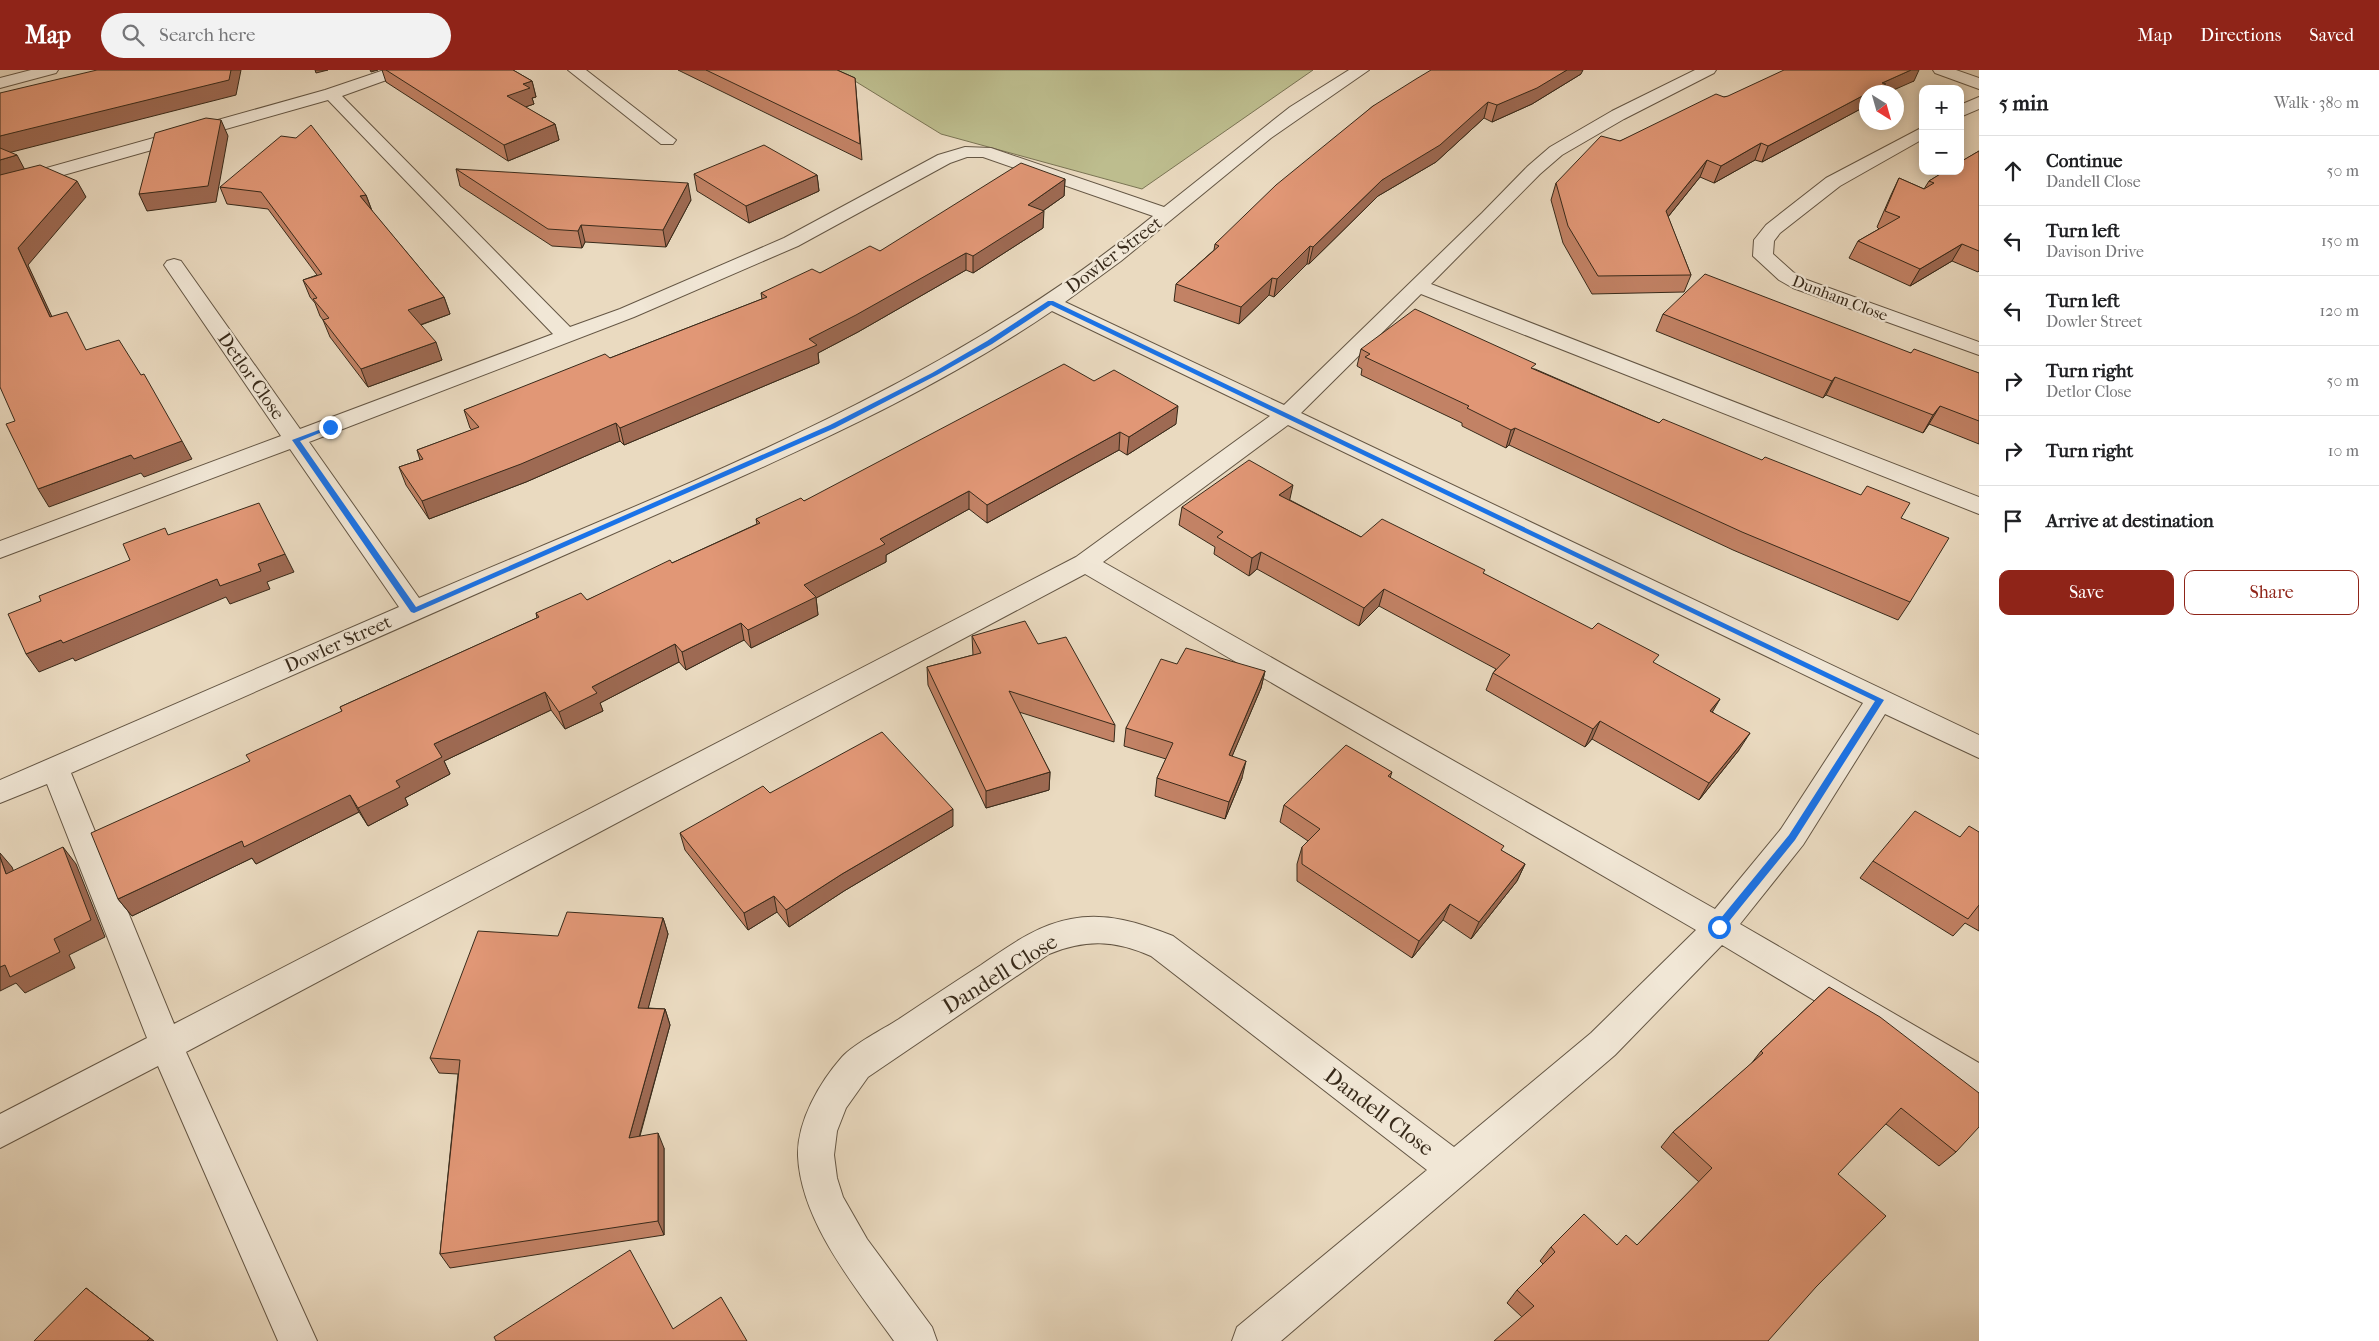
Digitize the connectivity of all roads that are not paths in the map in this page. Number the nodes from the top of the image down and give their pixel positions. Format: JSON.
{"nodes":[{"id":1,"x":50,"y":70,"type":"edge"},
{"id":2,"x":400,"y":70,"type":"edge"},
{"id":3,"x":576,"y":70,"type":"edge"},
{"id":4,"x":1361,"y":70,"type":"edge"},
{"id":5,"x":1708,"y":70,"type":"edge"},
{"id":6,"x":1940,"y":70,"type":"edge"},
{"id":7,"x":28,"y":73,"type":"edge"},
{"id":8,"x":0,"y":83,"type":"edge"},
{"id":9,"x":1979,"y":84,"type":"edge"},
{"id":10,"x":331,"y":94,"type":"junction"},
{"id":11,"x":1979,"y":102,"type":"edge"},
{"id":12,"x":1964,"y":110,"type":"edge"},
{"id":13,"x":1919,"y":134,"type":"edge"},
{"id":14,"x":667,"y":140,"type":"dead end"},
{"id":15,"x":0,"y":187,"type":"edge"},
{"id":16,"x":1168,"y":214,"type":"junction"},
{"id":17,"x":174,"y":265,"type":"dead end"},
{"id":18,"x":1418,"y":286,"type":"junction"},
{"id":19,"x":1050,"y":302,"type":"junction"},
{"id":20,"x":568,"y":337,"type":"junction"},
{"id":21,"x":1974,"y":342,"type":"edge"},
{"id":22,"x":1287,"y":415,"type":"junction"},
{"id":23,"x":296,"y":440,"type":"junction"},
{"id":24,"x":1979,"y":506,"type":"edge"},
{"id":25,"x":0,"y":550,"type":"edge"},
{"id":26,"x":1085,"y":563,"type":"junction"},
{"id":27,"x":414,"y":610,"type":"junction"},
{"id":28,"x":1880,"y":700,"type":"junction"},
{"id":29,"x":1979,"y":747,"type":"edge"},
{"id":30,"x":55,"y":768,"type":"junction"},
{"id":31,"x":0,"y":792,"type":"edge"},
{"id":32,"x":1719,"y":927,"type":"junction"},
{"id":33,"x":166,"y":1045,"type":"junction"},
{"id":34,"x":1979,"y":1081,"type":"edge"},
{"id":35,"x":0,"y":1132,"type":"edge"},
{"id":36,"x":1456,"y":1170,"type":"junction"},
{"id":37,"x":298,"y":1341,"type":"edge"},
{"id":38,"x":918,"y":1341,"type":"edge"},
{"id":39,"x":1251,"y":1341,"type":"edge"}],
"edges":[{"from":1,"to":7,"type":"street"},
{"from":2,"to":10,"type":"street"},
{"from":3,"to":14,"type":"street"},
{"from":4,"to":16,"type":"street","name":"Dowler Street"},
{"from":5,"to":18,"type":"street"},
{"from":6,"to":9,"type":"street"},
{"from":7,"to":8,"type":"street"},
{"from":10,"to":15,"type":"street"},
{"from":10,"to":20,"type":"street"},
{"from":11,"to":12,"type":"street"},
{"from":13,"to":21,"type":"street","name":"Dunham Close"},
{"from":16,"to":19,"type":"street","name":"Dowler Street"},
{"from":16,"to":20,"type":"street"},
{"from":17,"to":23,"type":"street","name":"Detlor Close"},
{"from":18,"to":22,"type":"street"},
{"from":18,"to":24,"type":"street"},
{"from":19,"to":22,"type":"street"},
{"from":19,"to":27,"type":"street","name":"Dowler Street"},
{"from":20,"to":23,"type":"street"},
{"from":22,"to":26,"type":"street"},
{"from":22,"to":28,"type":"street"},
{"from":23,"to":25,"type":"street"},
{"from":23,"to":27,"type":"street","name":"Detlor Close"},
{"from":26,"to":32,"type":"street"},
{"from":26,"to":33,"type":"street"},
{"from":27,"to":30,"type":"street","name":"Dowler Street"},
{"from":28,"to":29,"type":"street"},
{"from":28,"to":32,"type":"street","name":"Dandell Close"},
{"from":30,"to":31,"type":"street","name":"Dowler Street"},
{"from":30,"to":33,"type":"street"},
{"from":32,"to":34,"type":"street"},
{"from":32,"to":36,"type":"street","name":"Dandell Close"},
{"from":33,"to":35,"type":"street"},
{"from":33,"to":37,"type":"street"},
{"from":36,"to":38,"type":"street","name":"Dandell Close"},
{"from":36,"to":39,"type":"street","name":"Dandell Close"}]}
